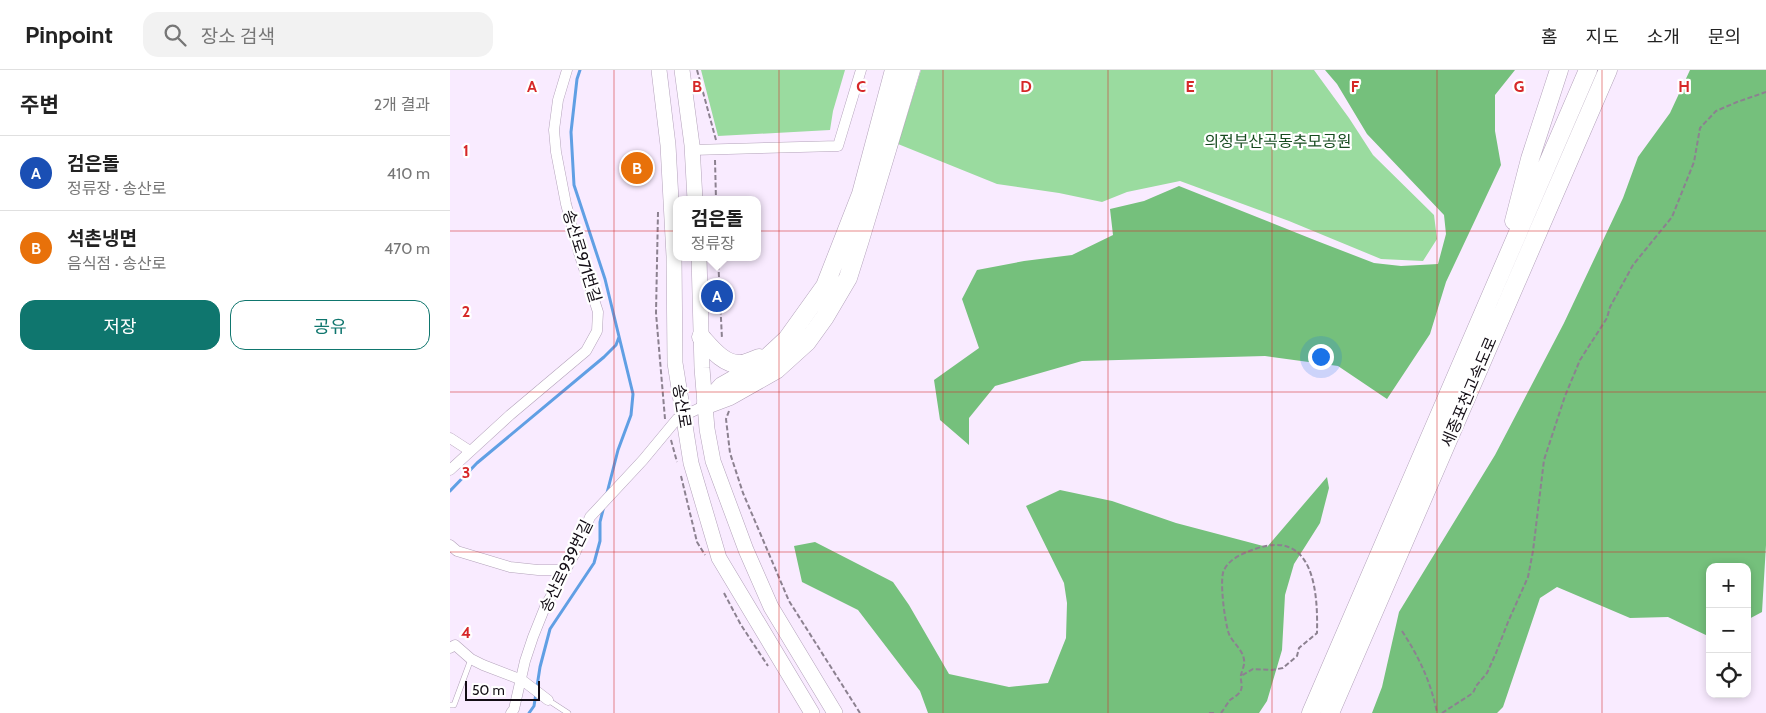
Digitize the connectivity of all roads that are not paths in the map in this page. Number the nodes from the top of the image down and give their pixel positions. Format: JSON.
{"nodes":[{"id":1,"x":567,"y":70,"type":"edge"},
{"id":2,"x":659,"y":70,"type":"edge"},
{"id":3,"x":682,"y":70,"type":"edge"},
{"id":4,"x":861,"y":70,"type":"edge"},
{"id":5,"x":894,"y":70,"type":"edge"},
{"id":6,"x":910,"y":70,"type":"edge"},
{"id":7,"x":1559,"y":70,"type":"edge"},
{"id":8,"x":1588,"y":70,"type":"edge"},
{"id":9,"x":1608,"y":70,"type":"edge"},
{"id":10,"x":692,"y":150,"type":"junction"},
{"id":11,"x":695,"y":196,"type":"edge"},
{"id":12,"x":673,"y":238,"type":"edge"},
{"id":13,"x":674,"y":261,"type":"edge"},
{"id":14,"x":699,"y":261,"type":"edge"},
{"id":15,"x":1499,"y":278,"type":"junction"},
{"id":16,"x":701,"y":337,"type":"junction"},
{"id":17,"x":783,"y":343,"type":"junction"},
{"id":18,"x":706,"y":405,"type":"junction"},
{"id":19,"x":683,"y":416,"type":"junction"},
{"id":20,"x":450,"y":438,"type":"edge"},
{"id":21,"x":470,"y":451,"type":"junction"},
{"id":22,"x":450,"y":470,"type":"edge"},
{"id":23,"x":450,"y":545,"type":"edge"},
{"id":24,"x":566,"y":570,"type":"junction"},
{"id":25,"x":450,"y":648,"type":"edge"},
{"id":26,"x":471,"y":658,"type":"junction"},
{"id":27,"x":522,"y":680,"type":"junction"},
{"id":28,"x":548,"y":700,"type":"joint"},
{"id":29,"x":450,"y":705,"type":"edge"},
{"id":30,"x":511,"y":713,"type":"edge"},
{"id":31,"x":568,"y":713,"type":"edge"},
{"id":32,"x":812,"y":713,"type":"edge"},
{"id":33,"x":835,"y":713,"type":"edge"},
{"id":34,"x":1311,"y":713,"type":"edge"},
{"id":35,"x":1330,"y":713,"type":"edge"}],
"edges":[{"from":1,"to":21,"type":"street","name":"송산로971번길"},
{"from":2,"to":12,"type":"main road","name":"송산로"},
{"from":3,"to":10,"type":"main road"},
{"from":4,"to":10,"type":"street"},
{"from":5,"to":17,"type":"highway"},
{"from":6,"to":18,"type":"highway"},
{"from":7,"to":15,"type":"highway"},
{"from":8,"to":15,"type":"highway","name":"세종포천고속도로"},
{"from":9,"to":35,"type":"highway","name":"세종포천고속도로"},
{"from":10,"to":11,"type":"main road"},
{"from":13,"to":19,"type":"main road","name":"송산로"},
{"from":14,"to":16,"type":"main road","name":"송산로"},
{"from":15,"to":34,"type":"highway","name":"세종포천고속도로"},
{"from":16,"to":17,"type":"highway"},
{"from":16,"to":18,"type":"main road","name":"송산로"},
{"from":17,"to":18,"type":"highway"},
{"from":18,"to":19,"type":"street","name":"송산로939번길"},
{"from":18,"to":33,"type":"main road","name":"송산로"},
{"from":19,"to":24,"type":"street","name":"송산로939번길"},
{"from":19,"to":32,"type":"main road","name":"송산로"},
{"from":20,"to":21,"type":"street"},
{"from":21,"to":22,"type":"street","name":"송산로971번길"},
{"from":23,"to":24,"type":"street"},
{"from":24,"to":27,"type":"street","name":"송산로939번길"},
{"from":25,"to":26,"type":"street"},
{"from":26,"to":27,"type":"street"},
{"from":26,"to":29,"type":"lane"},
{"from":27,"to":28,"type":"street"},
{"from":27,"to":30,"type":"street","name":"송산로939번길"},
{"from":28,"to":31,"type":"lane"}]}
